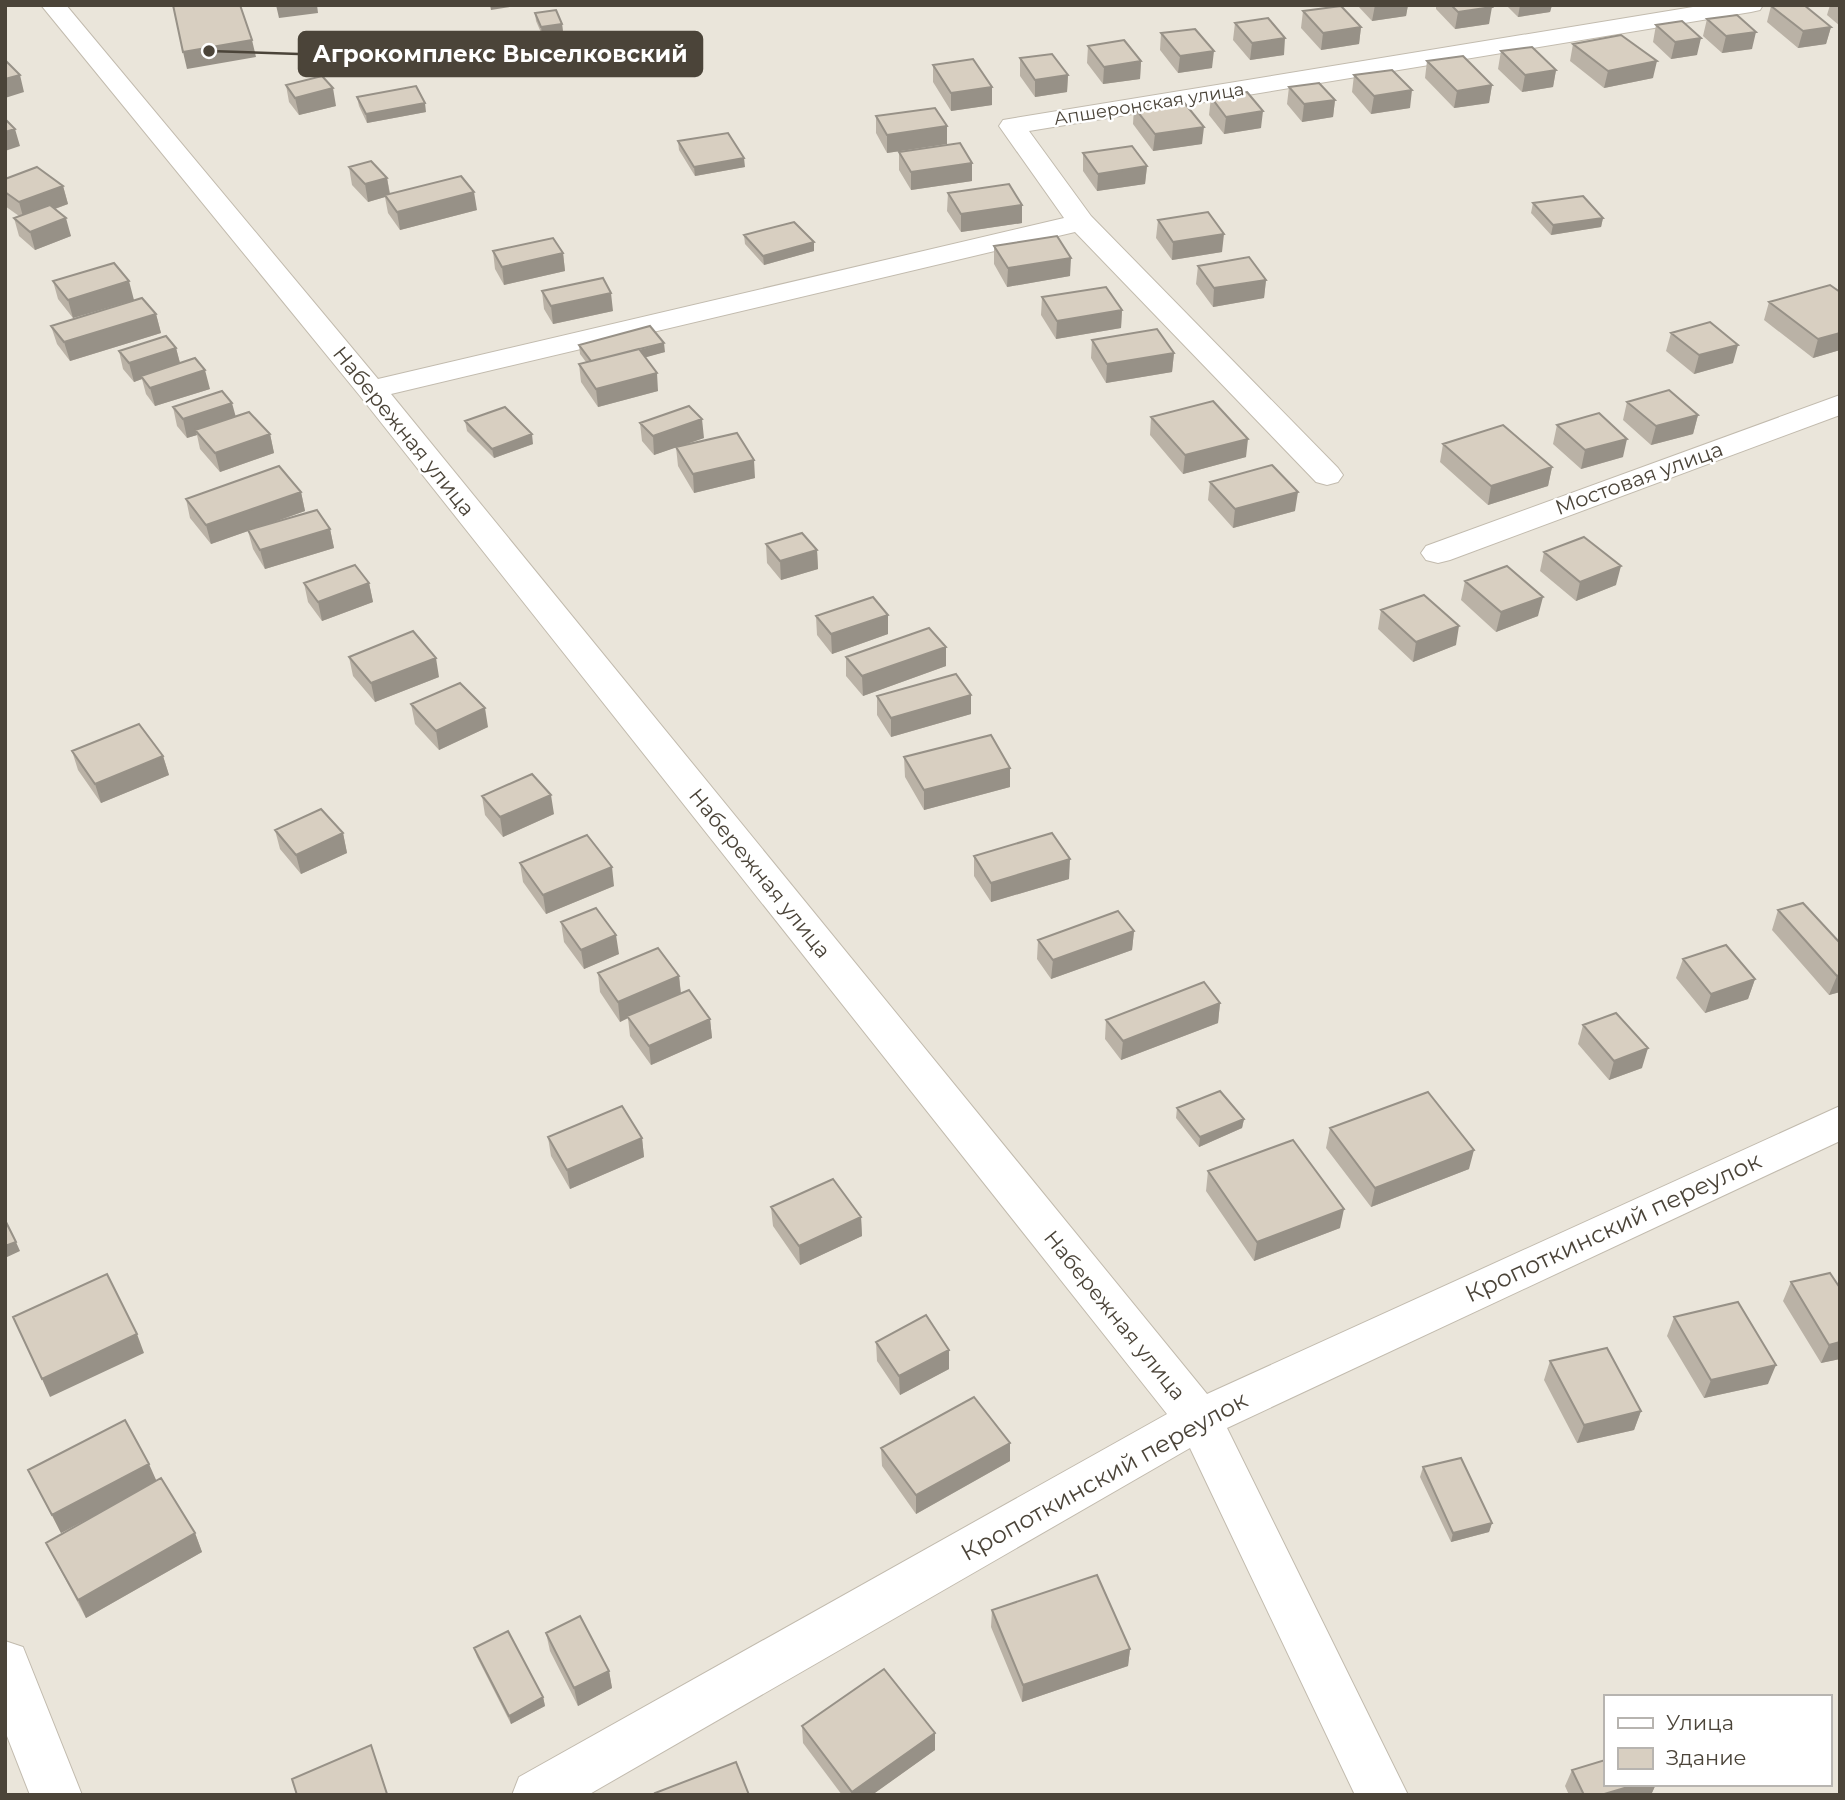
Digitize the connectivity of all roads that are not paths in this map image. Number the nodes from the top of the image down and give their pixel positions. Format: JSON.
{"nodes":[{"id":1,"x":53,"y":5,"type":"edge"},
{"id":2,"x":1751,"y":5,"type":"edge"},
{"id":3,"x":1081,"y":222,"type":"junction"},
{"id":4,"x":371,"y":390,"type":"junction"},
{"id":5,"x":1840,"y":404,"type":"edge"},
{"id":6,"x":1327,"y":475,"type":"dead end"},
{"id":7,"x":1438,"y":553,"type":"dead end"},
{"id":8,"x":1840,"y":1122,"type":"edge"},
{"id":9,"x":1199,"y":1419,"type":"junction"},
{"id":10,"x":5,"y":1664,"type":"edge"},
{"id":11,"x":56,"y":1795,"type":"edge"},
{"id":12,"x":538,"y":1795,"type":"edge"},
{"id":13,"x":1382,"y":1795,"type":"edge"}],
"edges":[{"from":1,"to":4,"type":"street","name":"Набережная улица"},
{"from":2,"to":3,"type":"street","name":"Апшеронская улица"},
{"from":3,"to":4,"type":"street"},
{"from":3,"to":6,"type":"street","name":"Апшеронская улица"},
{"from":4,"to":9,"type":"street","name":"Набережная улица"},
{"from":5,"to":7,"type":"street","name":"Мостовая улица"},
{"from":8,"to":9,"type":"street","name":"Кропоткинский переулок"},
{"from":9,"to":12,"type":"street","name":"Кропоткинский переулок"},
{"from":9,"to":13,"type":"street","name":"Набережная улица"},
{"from":10,"to":11,"type":"street"}]}
